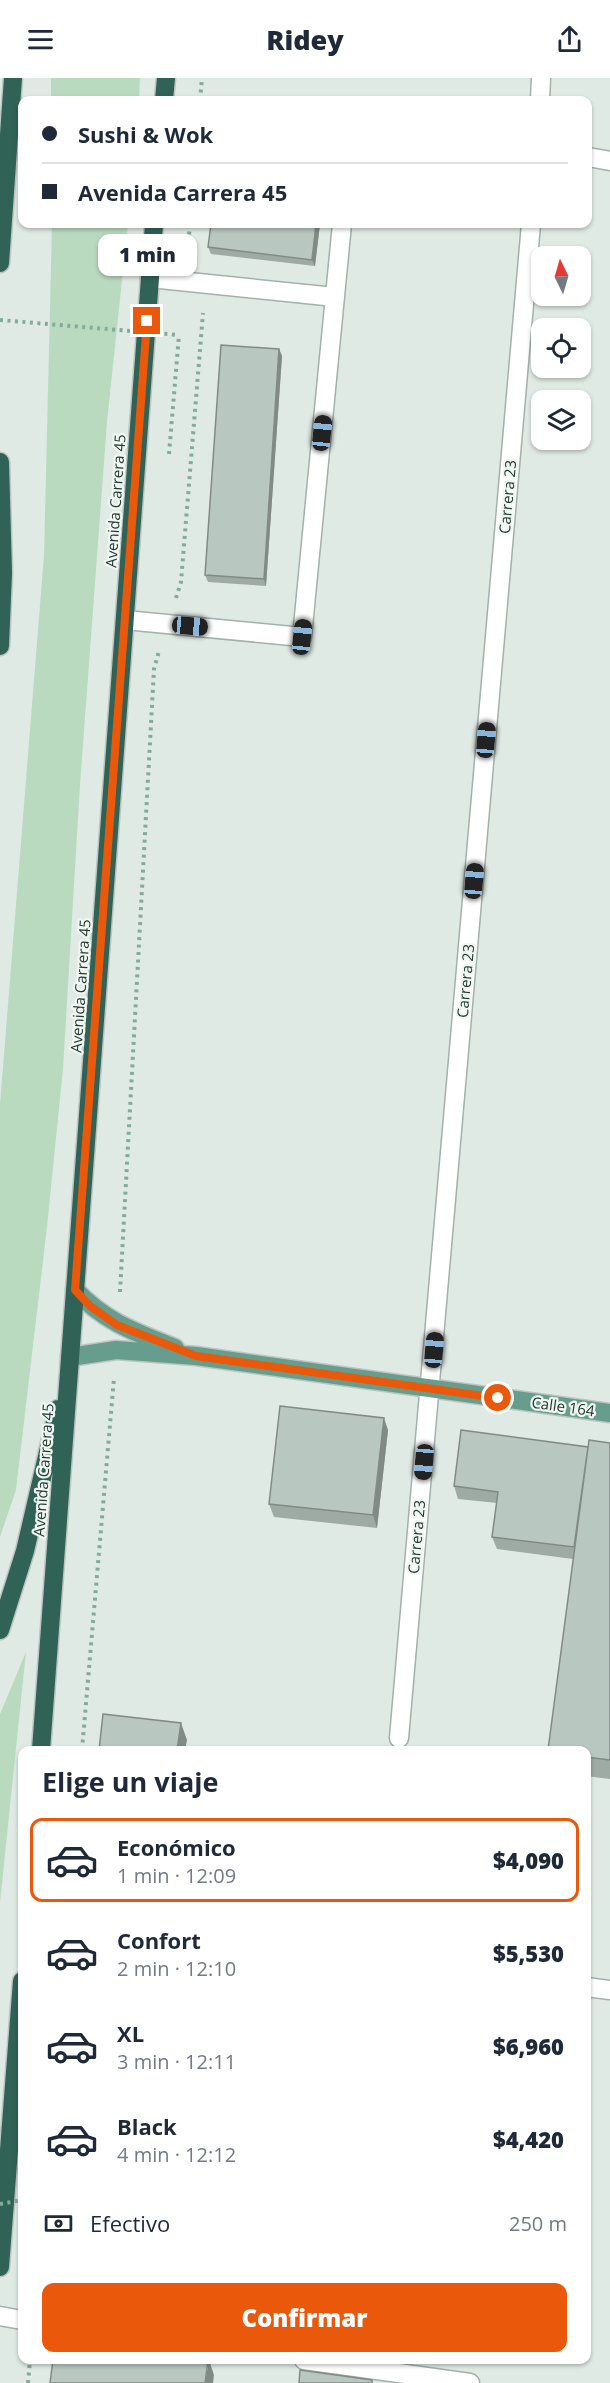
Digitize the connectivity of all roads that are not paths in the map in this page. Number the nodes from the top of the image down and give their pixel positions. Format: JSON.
{"nodes":[{"id":1,"x":13,"y":78,"type":"edge"},
{"id":2,"x":166,"y":78,"type":"edge"},
{"id":3,"x":542,"y":78,"type":"edge"},
{"id":4,"x":164,"y":96,"type":"edge"},
{"id":5,"x":540,"y":96,"type":"edge"},
{"id":6,"x":592,"y":159,"type":"edge"},
{"id":7,"x":610,"y":161,"type":"edge"},
{"id":8,"x":154,"y":228,"type":"edge"},
{"id":9,"x":342,"y":228,"type":"edge"},
{"id":10,"x":531,"y":228,"type":"edge"},
{"id":11,"x":0,"y":263,"type":"edge"},
{"id":12,"x":150,"y":278,"type":"junction"},
{"id":13,"x":335,"y":297,"type":"junction"},
{"id":14,"x":0,"y":462,"type":"edge"},
{"id":15,"x":125,"y":620,"type":"junction"},
{"id":16,"x":0,"y":646,"type":"edge"},
{"id":17,"x":75,"y":1290,"type":"junction"},
{"id":18,"x":196,"y":1356,"type":"junction"},
{"id":19,"x":70,"y":1357,"type":"junction"},
{"id":20,"x":430,"y":1388,"type":"junction"},
{"id":21,"x":610,"y":1413,"type":"edge"},
{"id":22,"x":0,"y":1630,"type":"edge"},
{"id":23,"x":399,"y":1738,"type":"dead end"},
{"id":24,"x":40,"y":1746,"type":"edge"},
{"id":25,"x":591,"y":1988,"type":"edge"},
{"id":26,"x":610,"y":1990,"type":"edge"},
{"id":27,"x":18,"y":2033,"type":"edge"},
{"id":28,"x":0,"y":2267,"type":"edge"},
{"id":29,"x":0,"y":2316,"type":"edge"},
{"id":30,"x":18,"y":2319,"type":"edge"},
{"id":31,"x":333,"y":2364,"type":"edge"},
{"id":32,"x":470,"y":2383,"type":"edge"}],
"edges":[{"from":1,"to":11,"type":"highway"},
{"from":2,"to":4,"type":"highway"},
{"from":3,"to":5,"type":"street"},
{"from":6,"to":7,"type":"street"},
{"from":8,"to":12,"type":"highway","name":"Avenida Carrera 45"},
{"from":9,"to":13,"type":"street"},
{"from":10,"to":20,"type":"street","name":"Carrera 23"},
{"from":12,"to":13,"type":"street"},
{"from":12,"to":15,"type":"highway","name":"Avenida Carrera 45"},
{"from":13,"to":15,"type":"street"},
{"from":14,"to":16,"type":"highway"},
{"from":15,"to":17,"type":"highway","name":"Avenida Carrera 45"},
{"from":17,"to":18,"type":"main road","name":"Calle 164"},
{"from":17,"to":19,"type":"highway","name":"Avenida Carrera 45"},
{"from":18,"to":19,"type":"main road","name":"Calle 164"},
{"from":18,"to":20,"type":"main road","name":"Calle 164"},
{"from":19,"to":22,"type":"highway"},
{"from":19,"to":24,"type":"highway","name":"Avenida Carrera 45"},
{"from":20,"to":21,"type":"main road","name":"Calle 164"},
{"from":20,"to":23,"type":"street","name":"Carrera 23"},
{"from":25,"to":26,"type":"street"},
{"from":27,"to":28,"type":"highway"},
{"from":29,"to":30,"type":"street"},
{"from":31,"to":32,"type":"street"}]}
